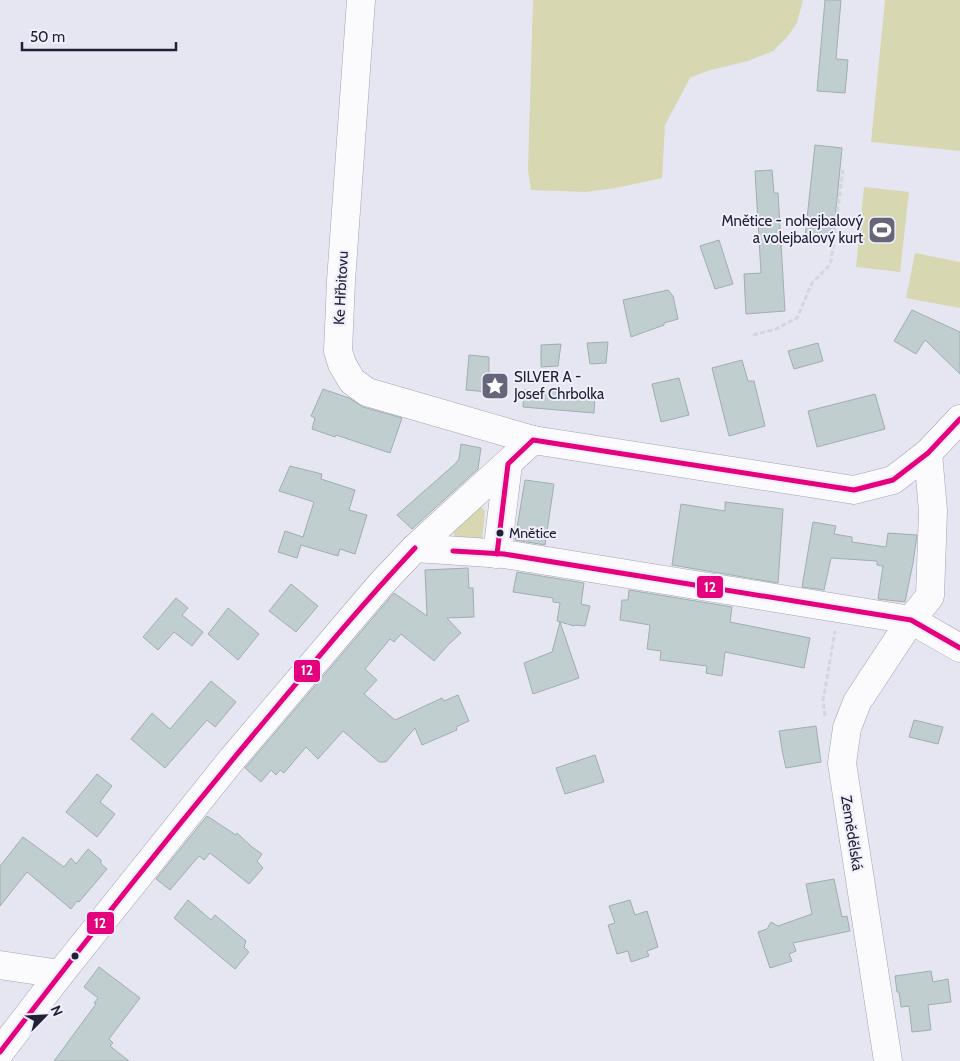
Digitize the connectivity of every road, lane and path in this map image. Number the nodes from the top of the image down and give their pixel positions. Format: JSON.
{"nodes":[{"id":1,"x":361,"y":0,"type":"edge"},
{"id":2,"x":843,"y":170,"type":"dead end"},
{"id":3,"x":753,"y":335,"type":"dead end"},
{"id":4,"x":960,"y":419,"type":"edge"},
{"id":5,"x":533,"y":440,"type":"junction"},
{"id":6,"x":928,"y":453,"type":"junction"},
{"id":7,"x":508,"y":464,"type":"junction"},
{"id":8,"x":415,"y":548,"type":"junction"},
{"id":9,"x":497,"y":554,"type":"junction"},
{"id":10,"x":832,"y":608,"type":"junction"},
{"id":11,"x":911,"y":620,"type":"junction"},
{"id":12,"x":960,"y":648,"type":"edge"},
{"id":13,"x":825,"y":719,"type":"dead end"},
{"id":14,"x":0,"y":965,"type":"edge"},
{"id":15,"x":60,"y":974,"type":"junction"},
{"id":16,"x":0,"y":1052,"type":"edge"},
{"id":17,"x":888,"y":1061,"type":"edge"}],
"edges":[{"from":1,"to":5,"type":"street","name":"Ke Hřbitovu"},
{"from":2,"to":3,"type":"path"},
{"from":4,"to":6,"type":"street","name":"Ke Hřbitovu"},
{"from":5,"to":6,"type":"street","name":"Ke Hřbitovu"},
{"from":5,"to":7,"type":"street"},
{"from":6,"to":11,"type":"street","name":"Zemědělská"},
{"from":7,"to":8,"type":"street"},
{"from":7,"to":9,"type":"street"},
{"from":8,"to":9,"type":"street"},
{"from":8,"to":15,"type":"street"},
{"from":9,"to":10,"type":"street"},
{"from":10,"to":11,"type":"street"},
{"from":10,"to":13,"type":"path"},
{"from":11,"to":12,"type":"street"},
{"from":11,"to":17,"type":"street","name":"Zemědělská"},
{"from":14,"to":15,"type":"street"},
{"from":15,"to":16,"type":"street"}]}
